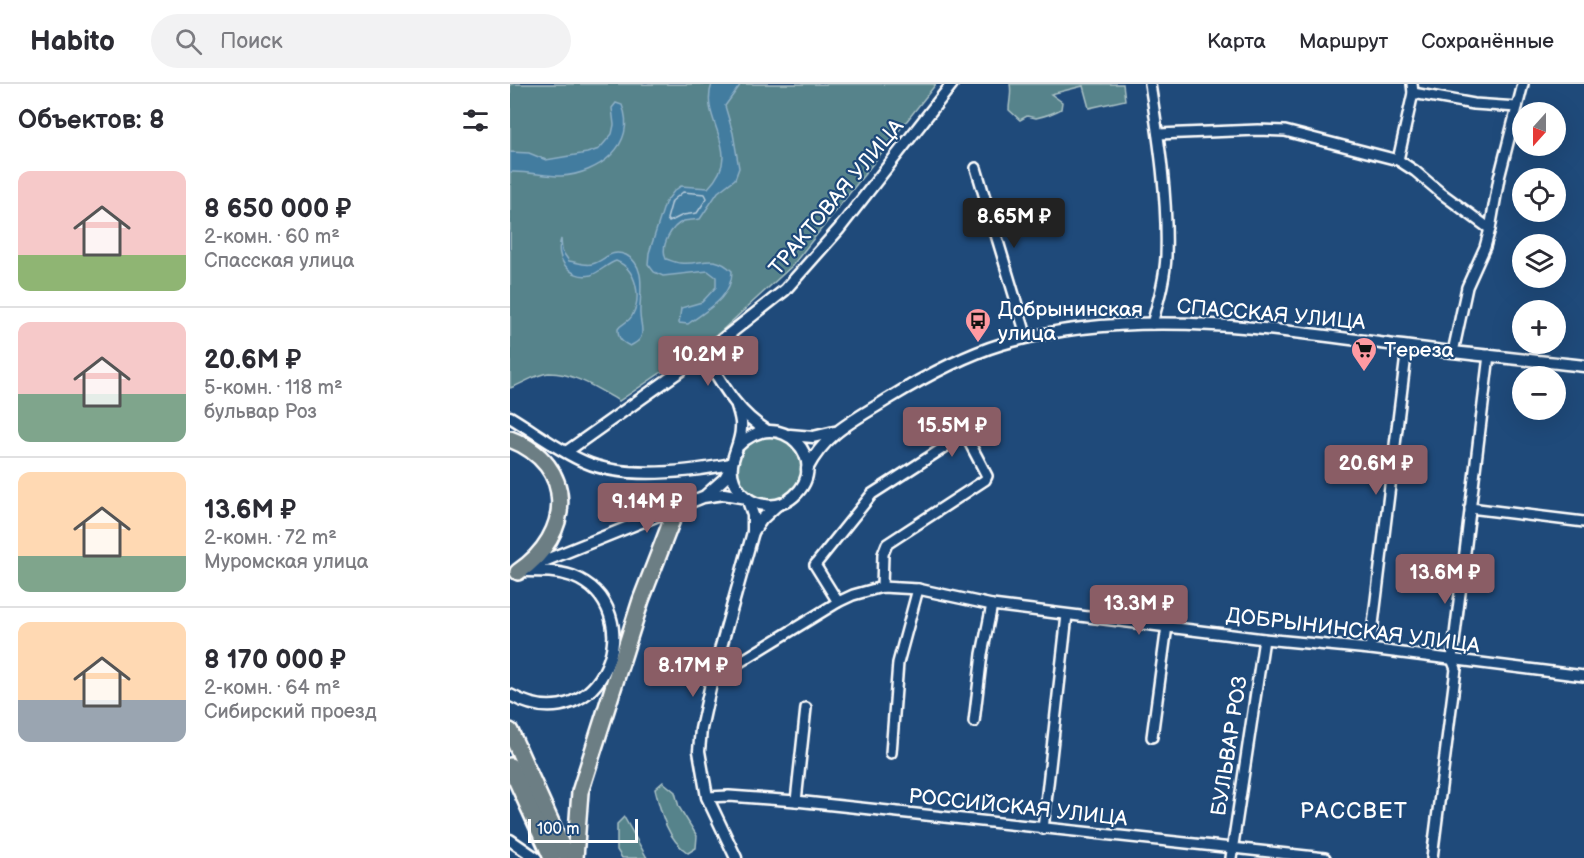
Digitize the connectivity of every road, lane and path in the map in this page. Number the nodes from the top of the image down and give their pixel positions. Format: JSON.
{"nodes":[{"id":1,"x":952,"y":84,"type":"edge"},
{"id":2,"x":1150,"y":84,"type":"edge"},
{"id":3,"x":1523,"y":84,"type":"edge"},
{"id":4,"x":1413,"y":88,"type":"edge"},
{"id":5,"x":1518,"y":102,"type":"edge"},
{"id":6,"x":1512,"y":107,"type":"edge"},
{"id":7,"x":1512,"y":126,"type":"edge"},
{"id":8,"x":1158,"y":134,"type":"junction"},
{"id":9,"x":1398,"y":160,"type":"junction"},
{"id":10,"x":976,"y":168,"type":"dead end"},
{"id":11,"x":1490,"y":229,"type":"junction"},
{"id":12,"x":1152,"y":324,"type":"junction"},
{"id":13,"x":1026,"y":338,"type":"junction"},
{"id":14,"x":1407,"y":347,"type":"junction"},
{"id":15,"x":1453,"y":352,"type":"junction"},
{"id":16,"x":704,"y":354,"type":"junction"},
{"id":17,"x":1489,"y":355,"type":"junction"},
{"id":18,"x":1584,"y":366,"type":"edge"},
{"id":19,"x":736,"y":406,"type":"junction"},
{"id":20,"x":510,"y":417,"type":"edge"},
{"id":21,"x":766,"y":430,"type":"junction"},
{"id":22,"x":834,"y":432,"type":"junction"},
{"id":23,"x":789,"y":435,"type":"junction"},
{"id":24,"x":510,"y":439,"type":"edge"},
{"id":25,"x":738,"y":446,"type":"junction"},
{"id":26,"x":566,"y":452,"type":"junction"},
{"id":27,"x":731,"y":465,"type":"junction"},
{"id":28,"x":807,"y":469,"type":"junction"},
{"id":29,"x":703,"y":498,"type":"junction"},
{"id":30,"x":747,"y":498,"type":"junction"},
{"id":31,"x":776,"y":505,"type":"junction"},
{"id":32,"x":676,"y":507,"type":"junction"},
{"id":33,"x":1470,"y":508,"type":"junction"},
{"id":34,"x":1584,"y":522,"type":"edge"},
{"id":35,"x":753,"y":532,"type":"junction"},
{"id":36,"x":516,"y":573,"type":"edge"},
{"id":37,"x":882,"y":587,"type":"junction"},
{"id":38,"x":918,"y":589,"type":"junction"},
{"id":39,"x":838,"y":602,"type":"junction"},
{"id":40,"x":992,"y":605,"type":"junction"},
{"id":41,"x":1066,"y":615,"type":"junction"},
{"id":42,"x":1167,"y":626,"type":"junction"},
{"id":43,"x":1264,"y":639,"type":"junction"},
{"id":44,"x":1370,"y":649,"type":"junction"},
{"id":45,"x":1452,"y":659,"type":"junction"},
{"id":46,"x":1584,"y":676,"type":"edge"},
{"id":47,"x":712,"y":679,"type":"junction"},
{"id":48,"x":510,"y":696,"type":"edge"},
{"id":49,"x":806,"y":708,"type":"dead end"},
{"id":50,"x":974,"y":722,"type":"dead end"},
{"id":51,"x":510,"y":731,"type":"edge"},
{"id":52,"x":1152,"y":737,"type":"dead end"},
{"id":53,"x":891,"y":753,"type":"dead end"},
{"id":54,"x":510,"y":766,"type":"edge"},
{"id":55,"x":707,"y":797,"type":"junction"},
{"id":56,"x":796,"y":801,"type":"junction"},
{"id":57,"x":1043,"y":829,"type":"junction"},
{"id":58,"x":510,"y":840,"type":"edge"},
{"id":59,"x":1231,"y":847,"type":"junction"},
{"id":60,"x":536,"y":858,"type":"edge"},
{"id":61,"x":552,"y":858,"type":"edge"},
{"id":62,"x":567,"y":858,"type":"edge"},
{"id":63,"x":575,"y":858,"type":"edge"},
{"id":64,"x":736,"y":858,"type":"edge"},
{"id":65,"x":1231,"y":858,"type":"edge"},
{"id":66,"x":1325,"y":858,"type":"edge"},
{"id":67,"x":1432,"y":858,"type":"edge"}],
"edges":[{"from":1,"to":16,"type":"street","name":"ТРАКТОВАЯ УЛИЦА"},
{"from":2,"to":8,"type":"street"},
{"from":3,"to":5,"type":"street"},
{"from":4,"to":6,"type":"street"},
{"from":4,"to":9,"type":"street"},
{"from":7,"to":11,"type":"street"},
{"from":8,"to":9,"type":"street"},
{"from":8,"to":12,"type":"street"},
{"from":9,"to":11,"type":"street"},
{"from":10,"to":13,"type":"street"},
{"from":11,"to":15,"type":"street"},
{"from":12,"to":13,"type":"street","name":"СПАССКАЯ УЛИЦА"},
{"from":12,"to":14,"type":"street","name":"СПАССКАЯ УЛИЦА"},
{"from":13,"to":22,"type":"street","name":"СПАССКАЯ УЛИЦА"},
{"from":14,"to":15,"type":"street","name":"СПАССКАЯ УЛИЦА"},
{"from":14,"to":44,"type":"street"},
{"from":15,"to":17,"type":"street","name":"СПАССКАЯ УЛИЦА"},
{"from":16,"to":19,"type":"street"},
{"from":16,"to":26,"type":"street","name":"ТРАКТОВАЯ УЛИЦА"},
{"from":17,"to":18,"type":"street","name":"СПАССКАЯ УЛИЦА"},
{"from":17,"to":33,"type":"street"},
{"from":19,"to":21,"type":"street"},
{"from":19,"to":25,"type":"street"},
{"from":20,"to":26,"type":"street"},
{"from":21,"to":23,"type":"street"},
{"from":21,"to":25,"type":"street"},
{"from":22,"to":23,"type":"street","name":"СПАССКАЯ УЛИЦА"},
{"from":22,"to":28,"type":"street","name":"СПАССКАЯ УЛИЦА"},
{"from":23,"to":28,"type":"street"},
{"from":24,"to":36,"type":"highway"},
{"from":25,"to":27,"type":"street"},
{"from":26,"to":27,"type":"street"},
{"from":27,"to":29,"type":"street"},
{"from":27,"to":30,"type":"street"},
{"from":28,"to":31,"type":"street"},
{"from":29,"to":30,"type":"street"},
{"from":29,"to":32,"type":"street"},
{"from":30,"to":31,"type":"street"},
{"from":30,"to":35,"type":"street"},
{"from":31,"to":35,"type":"street"},
{"from":32,"to":36,"type":"street"},
{"from":32,"to":63,"type":"highway"},
{"from":33,"to":34,"type":"street"},
{"from":33,"to":45,"type":"street"},
{"from":35,"to":47,"type":"street"},
{"from":36,"to":48,"type":"street"},
{"from":37,"to":38,"type":"street","name":"ДОБРЫНИНСКАЯ УЛИЦА"},
{"from":37,"to":39,"type":"street","name":"ДОБРЫНИНСКАЯ УЛИЦА"},
{"from":37,"to":39,"type":"street"},
{"from":38,"to":40,"type":"street","name":"ДОБРЫНИНСКАЯ УЛИЦА"},
{"from":38,"to":53,"type":"street"},
{"from":39,"to":47,"type":"street","name":"ДОБРЫНИНСКАЯ УЛИЦА"},
{"from":40,"to":41,"type":"street","name":"ДОБРЫНИНСКАЯ УЛИЦА"},
{"from":40,"to":50,"type":"street"},
{"from":41,"to":42,"type":"street","name":"ДОБРЫНИНСКАЯ УЛИЦА"},
{"from":41,"to":57,"type":"street"},
{"from":42,"to":43,"type":"street","name":"ДОБРЫНИНСКАЯ УЛИЦА"},
{"from":42,"to":52,"type":"street"},
{"from":43,"to":44,"type":"street","name":"ДОБРЫНИНСКАЯ УЛИЦА"},
{"from":43,"to":59,"type":"street","name":"БУЛЬВАР РОЗ"},
{"from":44,"to":45,"type":"street","name":"ДОБРЫНИНСКАЯ УЛИЦА"},
{"from":45,"to":46,"type":"street","name":"ДОБРЫНИНСКАЯ УЛИЦА"},
{"from":45,"to":67,"type":"street"},
{"from":47,"to":55,"type":"street"},
{"from":49,"to":56,"type":"street"},
{"from":51,"to":62,"type":"highway"},
{"from":54,"to":61,"type":"highway"},
{"from":55,"to":56,"type":"street","name":"РОССИЙСКАЯ УЛИЦА"},
{"from":55,"to":64,"type":"street"},
{"from":56,"to":57,"type":"street","name":"РОССИЙСКАЯ УЛИЦА"},
{"from":57,"to":59,"type":"street","name":"РОССИЙСКАЯ УЛИЦА"},
{"from":58,"to":60,"type":"street"},
{"from":59,"to":65,"type":"street","name":"БУЛЬВАР РОЗ"},
{"from":59,"to":66,"type":"street","name":"РОССИЙСКАЯ УЛИЦА"}]}
